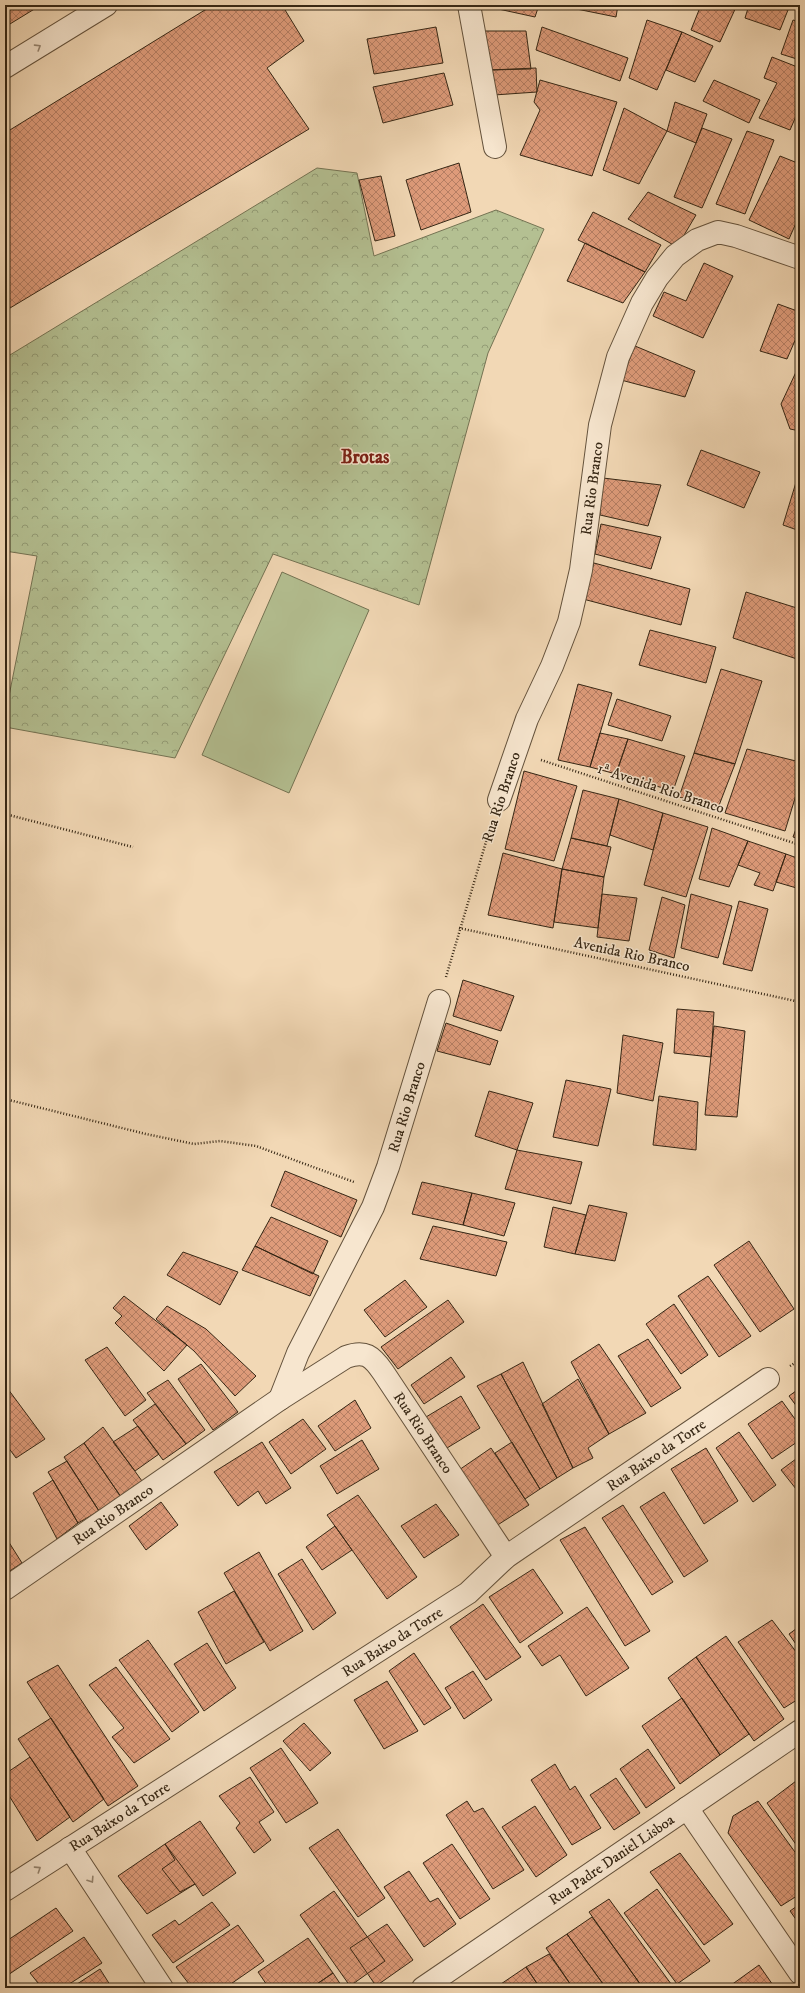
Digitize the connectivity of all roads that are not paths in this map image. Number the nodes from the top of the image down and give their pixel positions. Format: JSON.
{"nodes":[{"id":1,"x":106,"y":5,"type":"edge"},
{"id":2,"x":469,"y":5,"type":"edge"},
{"id":3,"x":5,"y":67,"type":"edge"},
{"id":4,"x":495,"y":147,"type":"dead end"},
{"id":5,"x":800,"y":258,"type":"edge"},
{"id":6,"x":500,"y":800,"type":"road end"},
{"id":7,"x":439,"y":1001,"type":"road end"},
{"id":8,"x":768,"y":1379,"type":"dead end"},
{"id":9,"x":280,"y":1399,"type":"junction"},
{"id":10,"x":506,"y":1557,"type":"junction"},
{"id":11,"x":5,"y":1589,"type":"edge"},
{"id":12,"x":800,"y":1731,"type":"edge"},
{"id":13,"x":687,"y":1808,"type":"junction"},
{"id":14,"x":70,"y":1848,"type":"junction"},
{"id":15,"x":5,"y":1890,"type":"edge"},
{"id":16,"x":800,"y":1973,"type":"edge"},
{"id":17,"x":162,"y":1988,"type":"edge"},
{"id":18,"x":423,"y":1988,"type":"edge"}],
"edges":[{"from":3,"to":1,"type":"street","one_way":true},
{"from":2,"to":4,"type":"street"},
{"from":5,"to":6,"type":"street","name":"Rua Rio Branco"},
{"from":7,"to":9,"type":"street","name":"Rua Rio Branco"},
{"from":8,"to":10,"type":"street","name":"Rua Baixo da Torre"},
{"from":9,"to":10,"type":"street","name":"Rua Rio Branco"},
{"from":9,"to":11,"type":"street","name":"Rua Rio Branco"},
{"from":10,"to":14,"type":"street","name":"Rua Baixo da Torre"},
{"from":12,"to":13,"type":"street","name":"Rua Padre Daniel Lisboa"},
{"from":13,"to":16,"type":"street"},
{"from":13,"to":18,"type":"street","name":"Rua Padre Daniel Lisboa"},
{"from":15,"to":14,"type":"street","name":"Rua Baixo da Torre","one_way":true},
{"from":14,"to":17,"type":"street","one_way":true}]}
